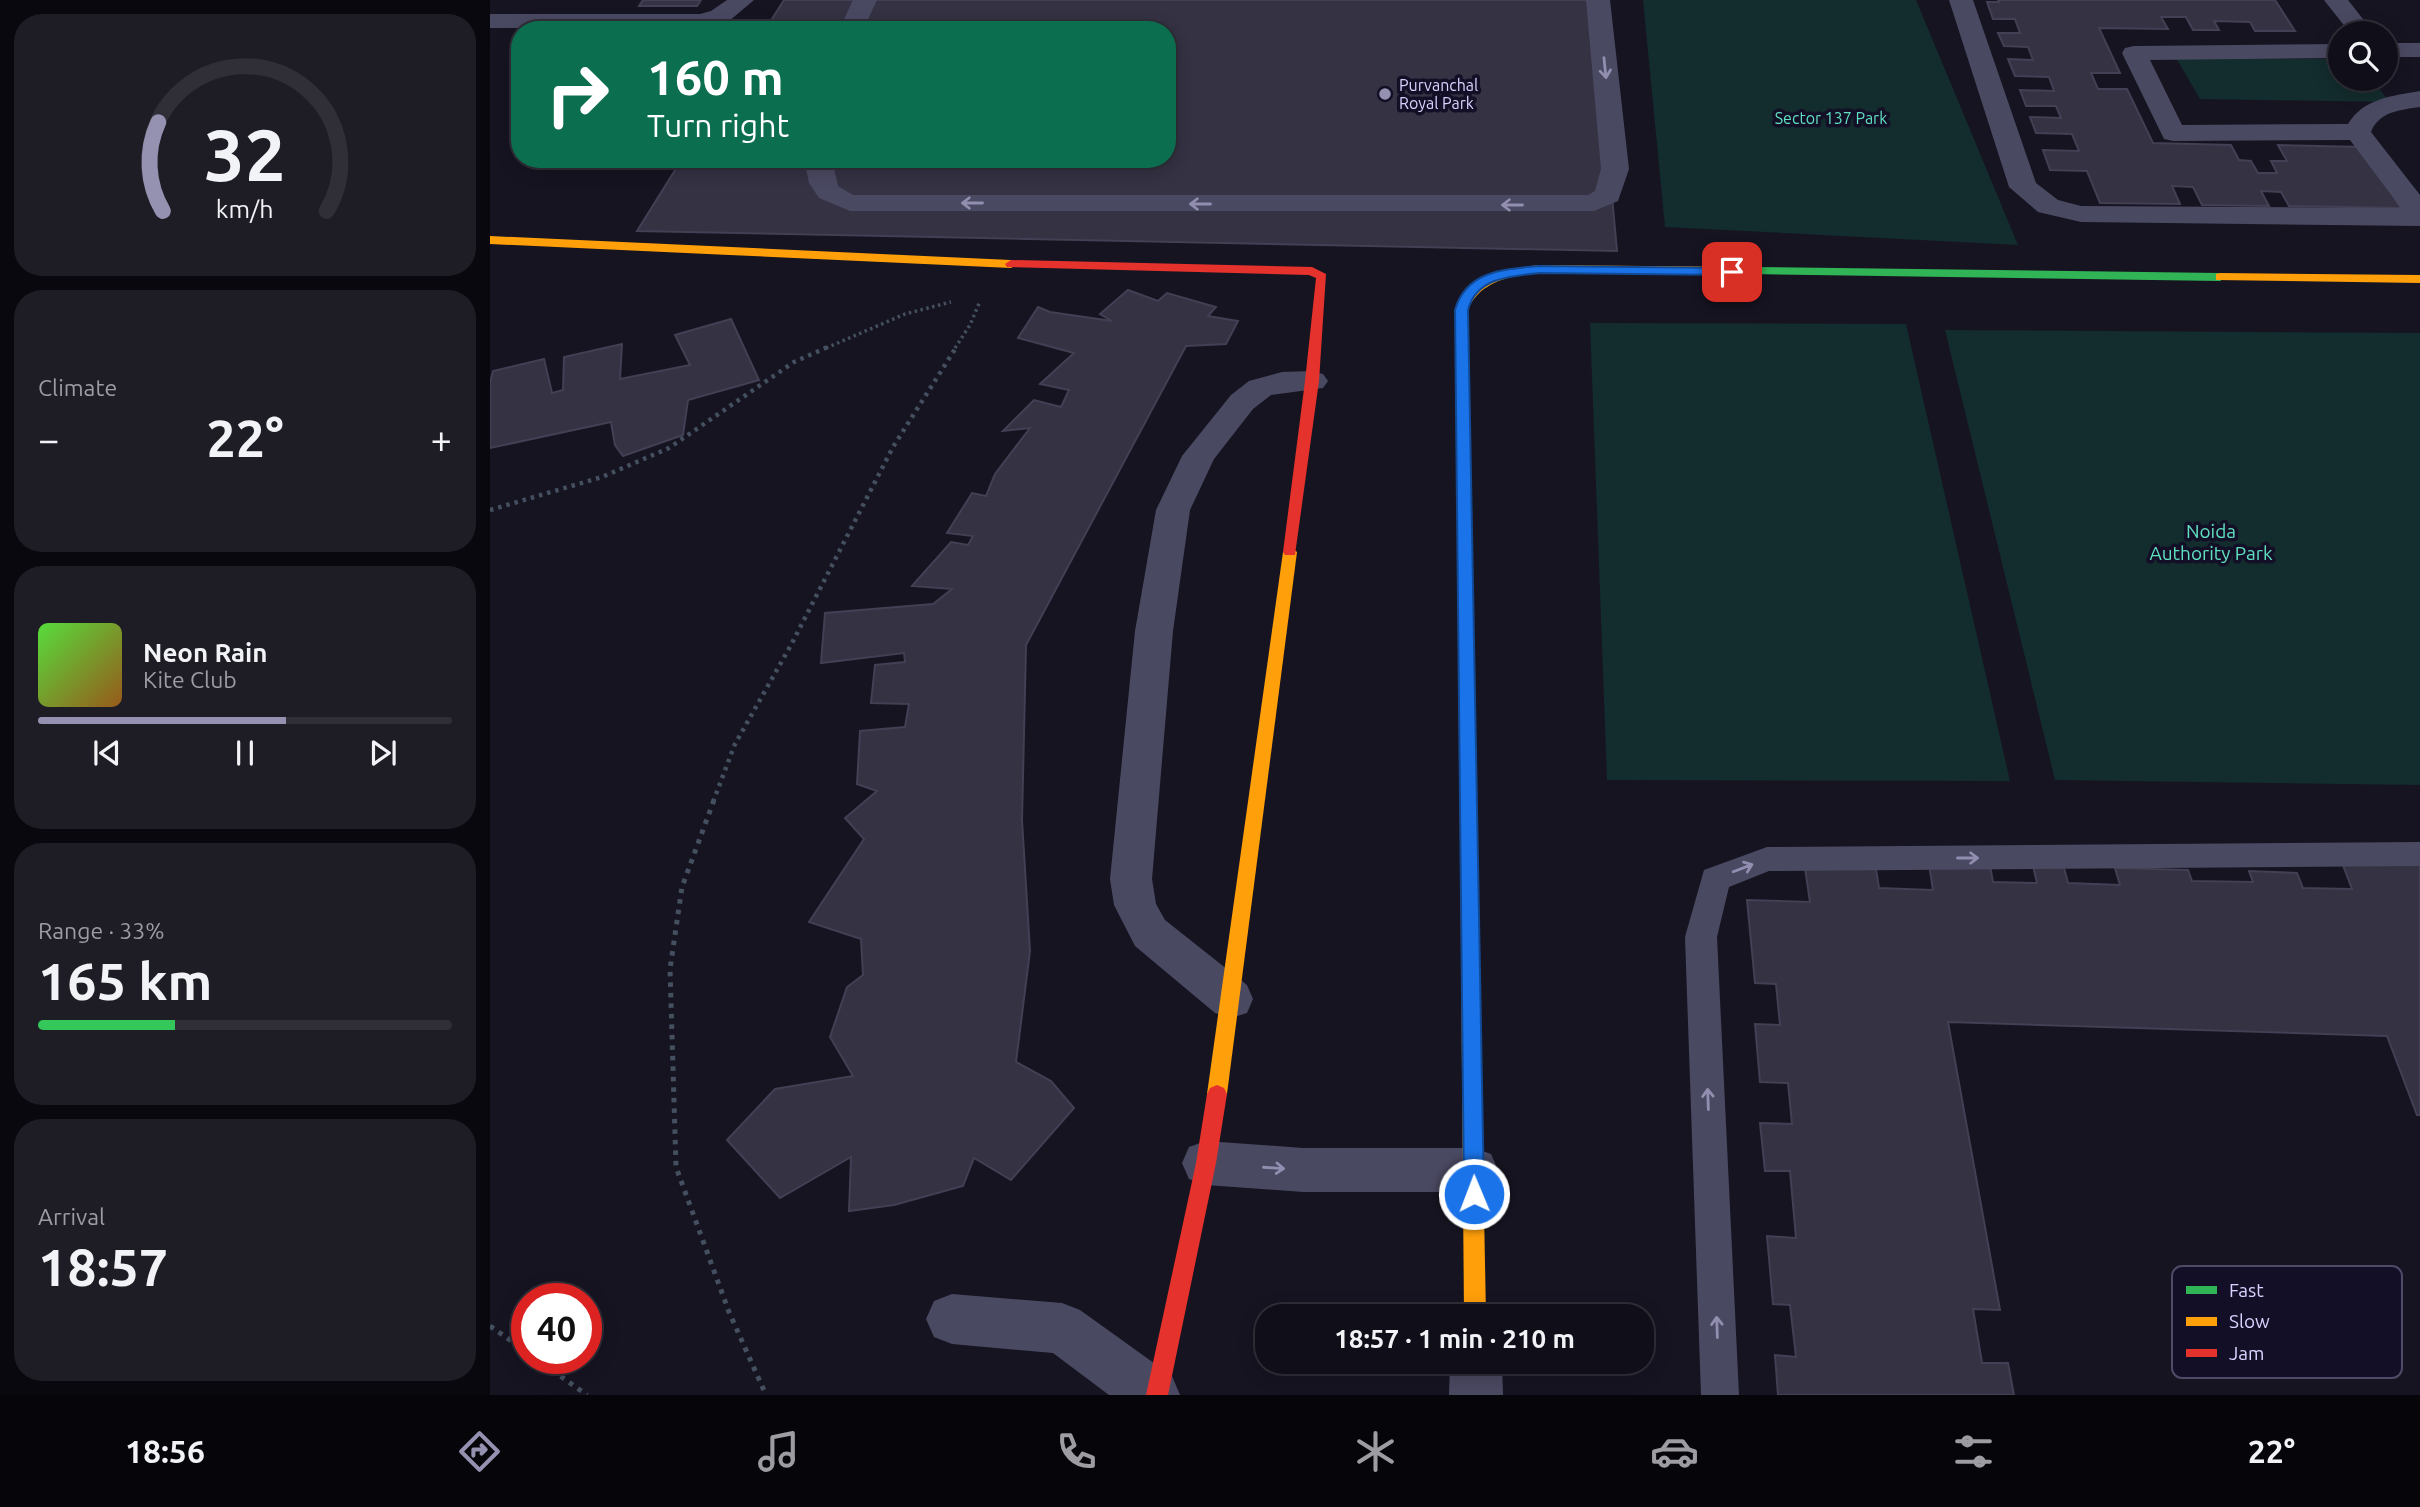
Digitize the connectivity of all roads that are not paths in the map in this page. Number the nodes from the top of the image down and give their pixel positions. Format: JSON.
{"nodes":[{"id":1,"x":742,"y":0,"type":"edge"},
{"id":2,"x":865,"y":0,"type":"edge"},
{"id":3,"x":1598,"y":0,"type":"edge"},
{"id":4,"x":1961,"y":0,"type":"edge"},
{"id":5,"x":2336,"y":0,"type":"edge"},
{"id":6,"x":490,"y":21,"type":"edge"},
{"id":7,"x":855,"y":21,"type":"edge"},
{"id":8,"x":2353,"y":21,"type":"edge"},
{"id":9,"x":2398,"y":50,"type":"edge"},
{"id":10,"x":2420,"y":50,"type":"edge"},
{"id":11,"x":2328,"y":51,"type":"edge"},
{"id":12,"x":2420,"y":99,"type":"edge"},
{"id":13,"x":2358,"y":132,"type":"junction"},
{"id":14,"x":820,"y":168,"type":"edge"},
{"id":15,"x":2420,"y":216,"type":"edge"},
{"id":16,"x":490,"y":240,"type":"edge"},
{"id":17,"x":2420,"y":279,"type":"edge"},
{"id":18,"x":1312,"y":381,"type":"junction"},
{"id":19,"x":2420,"y":854,"type":"edge"},
{"id":20,"x":1231,"y":999,"type":"junction"},
{"id":21,"x":1206,"y":1163,"type":"junction"},
{"id":22,"x":1474,"y":1170,"type":"junction"},
{"id":23,"x":1475,"y":1304,"type":"edge"},
{"id":24,"x":952,"y":1319,"type":"dead end"},
{"id":25,"x":1476,"y":1374,"type":"edge"},
{"id":26,"x":1155,"y":1395,"type":"edge"},
{"id":27,"x":1476,"y":1395,"type":"edge"},
{"id":28,"x":1720,"y":1395,"type":"edge"}],
"edges":[{"from":1,"to":6,"type":"street"},
{"from":2,"to":7,"type":"street"},
{"from":3,"to":14,"type":"street","one_way":true},
{"from":4,"to":15,"type":"street"},
{"from":5,"to":8,"type":"street"},
{"from":9,"to":10,"type":"street"},
{"from":11,"to":13,"type":"street"},
{"from":12,"to":13,"type":"street"},
{"from":13,"to":15,"type":"street"},
{"from":16,"to":18,"type":"street"},
{"from":17,"to":22,"type":"street"},
{"from":18,"to":20,"type":"street"},
{"from":18,"to":20,"type":"street"},
{"from":28,"to":19,"type":"lane","one_way":true},
{"from":20,"to":21,"type":"street"},
{"from":21,"to":22,"type":"street","one_way":true},
{"from":21,"to":26,"type":"street"},
{"from":22,"to":23,"type":"street"},
{"from":24,"to":26,"type":"street"},
{"from":25,"to":27,"type":"street"}]}
